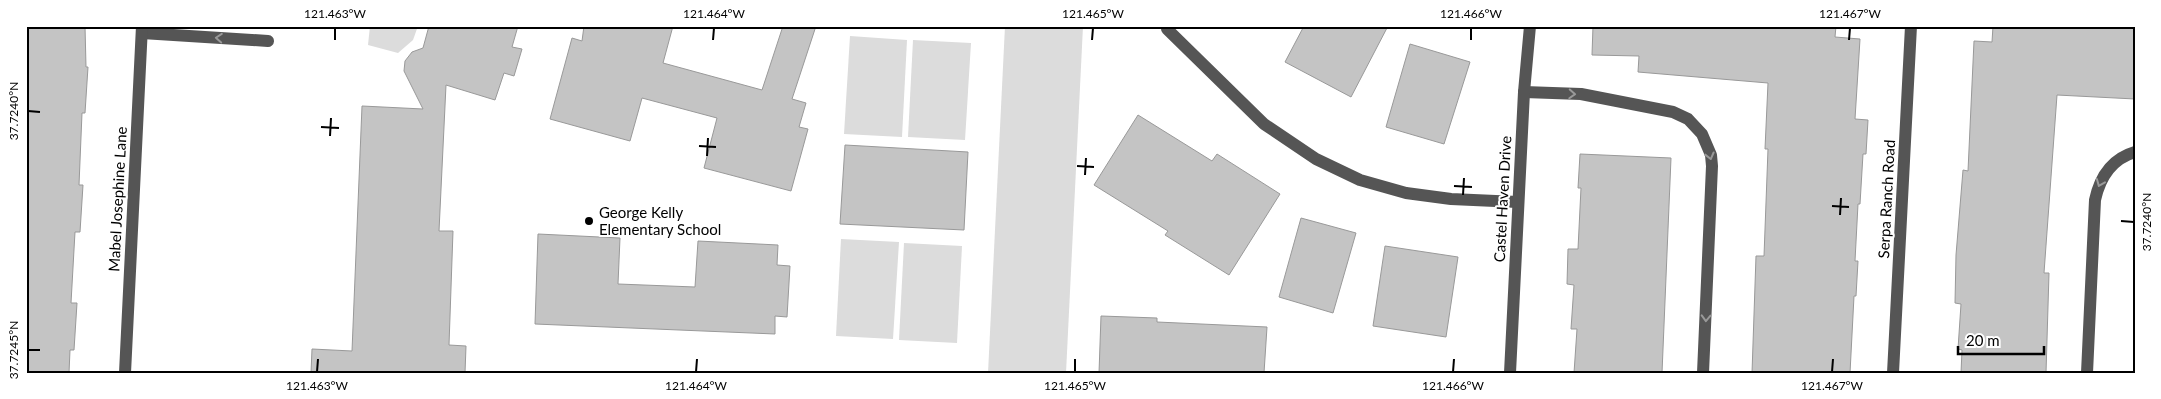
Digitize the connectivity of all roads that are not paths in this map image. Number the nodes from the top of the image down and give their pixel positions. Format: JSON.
{"nodes":[{"id":1,"x":1530,"y":26,"type":"edge"},
{"id":2,"x":1911,"y":26,"type":"edge"},
{"id":3,"x":1167,"y":29,"type":"dead end"},
{"id":4,"x":142,"y":30,"type":"edge"},
{"id":5,"x":268,"y":41,"type":"dead end"},
{"id":6,"x":1524,"y":92,"type":"junction"},
{"id":7,"x":2135,"y":152,"type":"edge"},
{"id":8,"x":1518,"y":202,"type":"junction"},
{"id":9,"x":125,"y":373,"type":"edge"},
{"id":10,"x":1510,"y":373,"type":"edge"},
{"id":11,"x":1703,"y":373,"type":"edge"},
{"id":12,"x":1894,"y":373,"type":"edge"},
{"id":13,"x":2087,"y":373,"type":"edge"}],
"edges":[{"from":1,"to":6,"type":"street","name":"Castel Haven Drive"},
{"from":2,"to":12,"type":"street","name":"Serpa Ranch Road"},
{"from":3,"to":8,"type":"street"},
{"from":5,"to":4,"type":"street","one_way":true},
{"from":4,"to":9,"type":"street","name":"Mabel Josephine Lane"},
{"from":6,"to":8,"type":"street","name":"Castel Haven Drive"},
{"from":6,"to":11,"type":"street","one_way":true},
{"from":7,"to":13,"type":"street","one_way":true},
{"from":8,"to":10,"type":"street","name":"Castel Haven Drive"}]}
